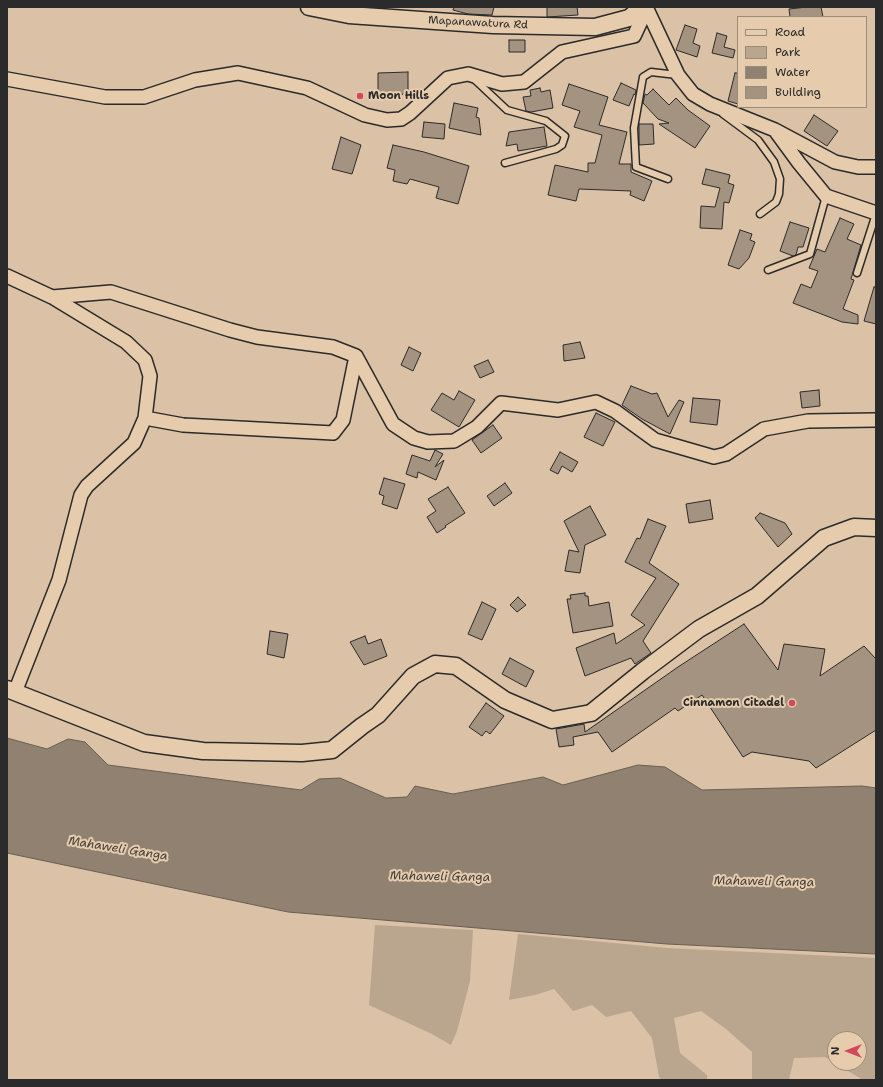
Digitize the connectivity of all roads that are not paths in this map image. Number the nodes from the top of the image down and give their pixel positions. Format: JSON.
{"nodes":[{"id":1,"x":309,"y":7,"type":"edge"},
{"id":2,"x":644,"y":7,"type":"edge"},
{"id":3,"x":468,"y":74,"type":"junction"},
{"id":4,"x":678,"y":75,"type":"junction"},
{"id":5,"x":7,"y":79,"type":"edge"},
{"id":6,"x":710,"y":104,"type":"junction"},
{"id":7,"x":775,"y":130,"type":"junction"},
{"id":8,"x":505,"y":163,"type":"dead end"},
{"id":9,"x":876,"y":167,"type":"edge"},
{"id":10,"x":668,"y":179,"type":"dead end"},
{"id":11,"x":826,"y":196,"type":"junction"},
{"id":12,"x":760,"y":214,"type":"dead end"},
{"id":13,"x":876,"y":214,"type":"edge"},
{"id":14,"x":768,"y":270,"type":"dead end"},
{"id":15,"x":857,"y":273,"type":"dead end"},
{"id":16,"x":7,"y":276,"type":"edge"},
{"id":17,"x":52,"y":297,"type":"junction"},
{"id":18,"x":356,"y":356,"type":"junction"},
{"id":19,"x":145,"y":418,"type":"junction"},
{"id":20,"x":876,"y":420,"type":"edge"},
{"id":21,"x":876,"y":528,"type":"edge"},
{"id":22,"x":11,"y":691,"type":"edge"}],
"edges":[{"from":1,"to":2,"type":"street","name":"Mapanawatura Rd"},
{"from":2,"to":3,"type":"street"},
{"from":2,"to":4,"type":"street"},
{"from":3,"to":5,"type":"street"},
{"from":3,"to":8,"type":"lane"},
{"from":4,"to":6,"type":"street"},
{"from":4,"to":10,"type":"lane"},
{"from":6,"to":7,"type":"street"},
{"from":6,"to":12,"type":"lane"},
{"from":7,"to":9,"type":"street"},
{"from":7,"to":11,"type":"street"},
{"from":11,"to":13,"type":"street"},
{"from":11,"to":14,"type":"lane"},
{"from":13,"to":15,"type":"lane"},
{"from":16,"to":17,"type":"street"},
{"from":17,"to":18,"type":"street"},
{"from":17,"to":19,"type":"street"},
{"from":18,"to":19,"type":"street"},
{"from":18,"to":20,"type":"street"},
{"from":19,"to":22,"type":"street"},
{"from":21,"to":22,"type":"street"}]}
